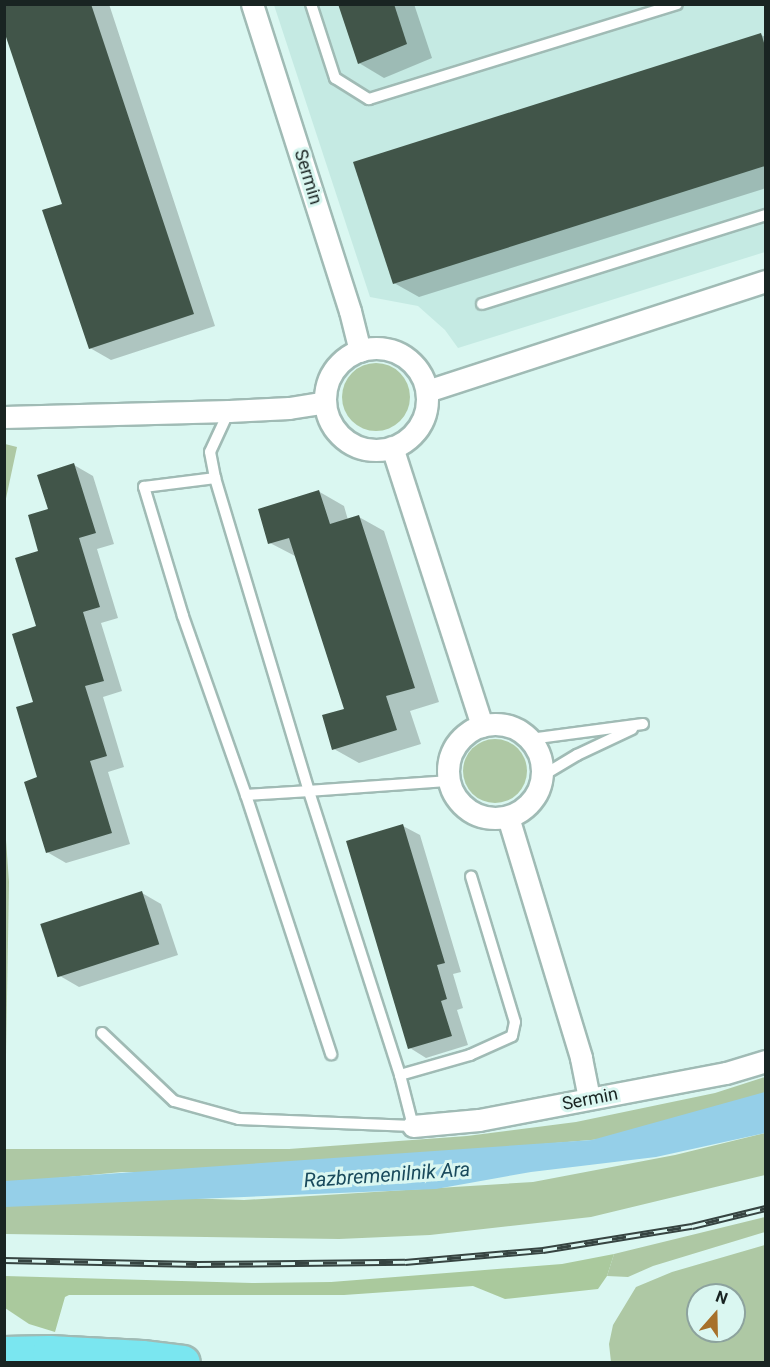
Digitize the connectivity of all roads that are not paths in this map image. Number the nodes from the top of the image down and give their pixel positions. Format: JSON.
{"nodes":[{"id":1,"x":252,"y":4,"type":"edge"},
{"id":2,"x":311,"y":4,"type":"edge"},
{"id":3,"x":676,"y":4,"type":"edge"},
{"id":4,"x":765,"y":215,"type":"edge"},
{"id":5,"x":765,"y":281,"type":"edge"},
{"id":6,"x":482,"y":304,"type":"dead end"},
{"id":7,"x":360,"y":351,"type":"junction"},
{"id":8,"x":427,"y":391,"type":"junction"},
{"id":9,"x":325,"y":402,"type":"junction"},
{"id":10,"x":229,"y":411,"type":"junction"},
{"id":11,"x":4,"y":417,"type":"edge"},
{"id":12,"x":392,"y":447,"type":"junction"},
{"id":13,"x":215,"y":478,"type":"junction"},
{"id":14,"x":482,"y":726,"type":"junction"},
{"id":15,"x":530,"y":739,"type":"junction"},
{"id":16,"x":542,"y":776,"type":"junction"},
{"id":17,"x":449,"y":781,"type":"junction"},
{"id":18,"x":309,"y":791,"type":"junction"},
{"id":19,"x":246,"y":795,"type":"junction"},
{"id":20,"x":508,"y":817,"type":"junction"},
{"id":21,"x":471,"y":876,"type":"dead end"},
{"id":22,"x":102,"y":1033,"type":"dead end"},
{"id":23,"x":331,"y":1054,"type":"dead end"},
{"id":24,"x":765,"y":1061,"type":"edge"},
{"id":25,"x":400,"y":1075,"type":"junction"},
{"id":26,"x":589,"y":1098,"type":"junction"},
{"id":27,"x":413,"y":1126,"type":"junction"},
{"id":28,"x":4,"y":1332,"type":"edge"},
{"id":29,"x":49,"y":1352,"type":"junction"},
{"id":30,"x":4,"y":1353,"type":"edge"},
{"id":31,"x":183,"y":1362,"type":"edge"}],
"edges":[{"from":1,"to":7,"type":"street","name":"Sermin"},
{"from":2,"to":3,"type":"lane"},
{"from":4,"to":6,"type":"lane"},
{"from":5,"to":8,"type":"street"},
{"from":7,"to":8,"type":"street"},
{"from":7,"to":9,"type":"street"},
{"from":8,"to":12,"type":"street"},
{"from":9,"to":10,"type":"street"},
{"from":9,"to":12,"type":"street"},
{"from":10,"to":11,"type":"street"},
{"from":10,"to":13,"type":"lane"},
{"from":12,"to":14,"type":"street"},
{"from":13,"to":18,"type":"lane"},
{"from":13,"to":19,"type":"lane"},
{"from":14,"to":15,"type":"street"},
{"from":14,"to":17,"type":"street"},
{"from":15,"to":16,"type":"street"},
{"from":15,"to":16,"type":"lane"},
{"from":16,"to":20,"type":"street"},
{"from":17,"to":18,"type":"lane"},
{"from":17,"to":20,"type":"street"},
{"from":18,"to":19,"type":"lane"},
{"from":18,"to":25,"type":"lane"},
{"from":19,"to":23,"type":"lane"},
{"from":20,"to":26,"type":"street"},
{"from":21,"to":25,"type":"lane"},
{"from":22,"to":27,"type":"lane"},
{"from":24,"to":26,"type":"street","name":"Sermin"},
{"from":25,"to":27,"type":"lane"},
{"from":26,"to":27,"type":"street","name":"Sermin"},
{"from":28,"to":29,"type":"highway"},
{"from":29,"to":30,"type":"highway"},
{"from":29,"to":31,"type":"highway"}]}
